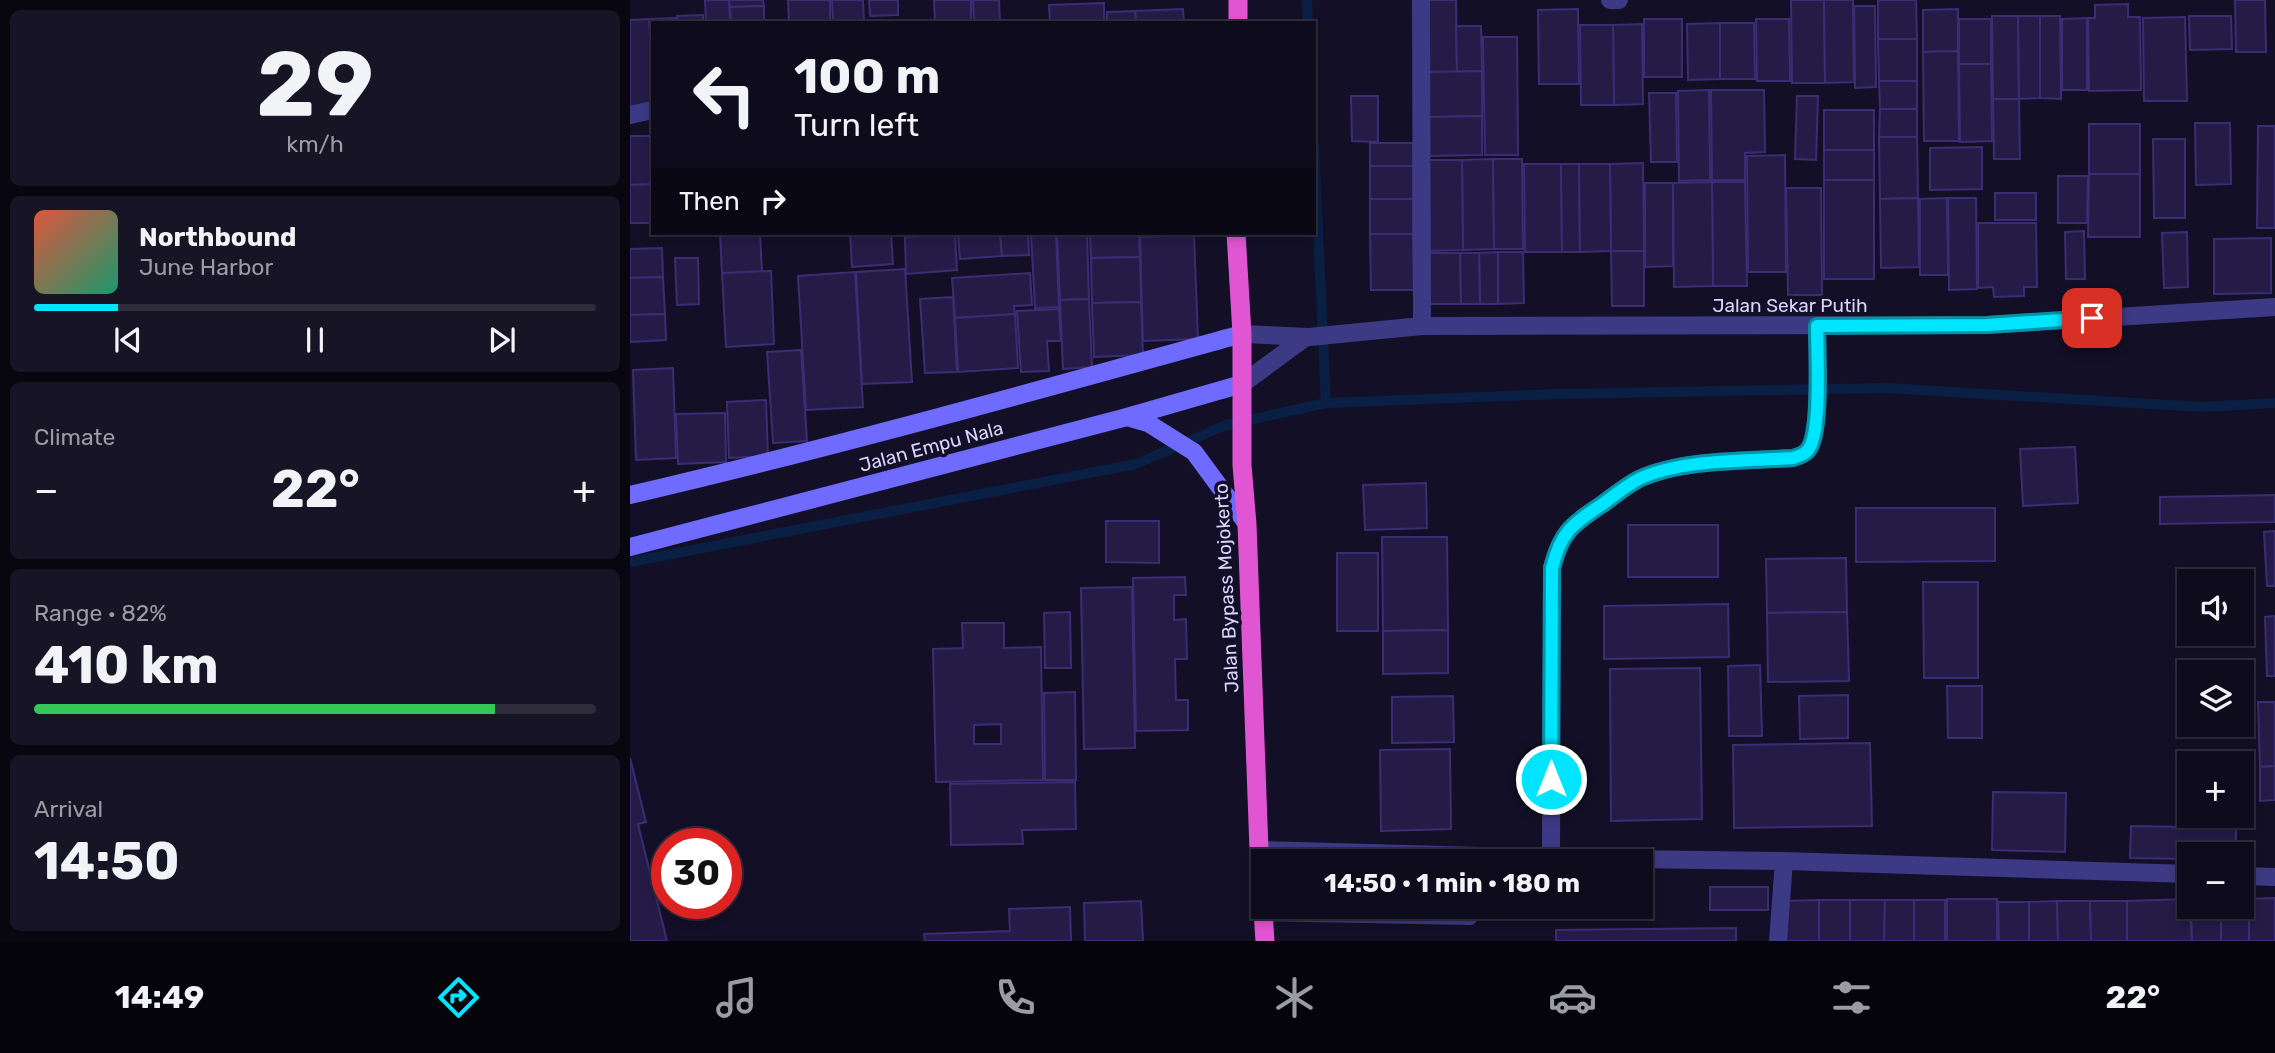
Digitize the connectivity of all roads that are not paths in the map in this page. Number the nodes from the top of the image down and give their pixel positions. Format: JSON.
{"nodes":[{"id":1,"x":1238,"y":0,"type":"edge"},
{"id":2,"x":1421,"y":0,"type":"edge"},
{"id":3,"x":1610,"y":0,"type":"edge"},
{"id":4,"x":1619,"y":0,"type":"edge"},
{"id":5,"x":1238,"y":21,"type":"edge"},
{"id":6,"x":651,"y":110,"type":"edge"},
{"id":7,"x":630,"y":115,"type":"edge"},
{"id":8,"x":1236,"y":235,"type":"edge"},
{"id":9,"x":2275,"y":307,"type":"edge"},
{"id":10,"x":1422,"y":326,"type":"junction"},
{"id":11,"x":1817,"y":326,"type":"junction"},
{"id":12,"x":1242,"y":334,"type":"junction"},
{"id":13,"x":1308,"y":337,"type":"junction"},
{"id":14,"x":1242,"y":384,"type":"junction"},
{"id":15,"x":1127,"y":417,"type":"junction"},
{"id":16,"x":630,"y":495,"type":"edge"},
{"id":17,"x":1247,"y":524,"type":"junction"},
{"id":18,"x":630,"y":547,"type":"edge"},
{"id":19,"x":1259,"y":849,"type":"edge"},
{"id":20,"x":1551,"y":849,"type":"edge"},
{"id":21,"x":1653,"y":859,"type":"edge"},
{"id":22,"x":1784,"y":861,"type":"junction"},
{"id":23,"x":2177,"y":874,"type":"edge"},
{"id":24,"x":2254,"y":876,"type":"edge"},
{"id":25,"x":2275,"y":877,"type":"edge"},
{"id":26,"x":1263,"y":919,"type":"edge"},
{"id":27,"x":1265,"y":941,"type":"edge"},
{"id":28,"x":1777,"y":941,"type":"edge"}],
"edges":[{"from":1,"to":5,"type":"highway"},
{"from":2,"to":10,"type":"street"},
{"from":3,"to":4,"type":"street"},
{"from":6,"to":7,"type":"street"},
{"from":8,"to":12,"type":"highway","name":"Jalan Bypass Mojokerto"},
{"from":9,"to":11,"type":"street","name":"Jalan Sekar Putih"},
{"from":10,"to":11,"type":"street","name":"Jalan Sekar Putih"},
{"from":10,"to":13,"type":"street","name":"Jalan Sekar Putih"},
{"from":11,"to":20,"type":"street"},
{"from":12,"to":13,"type":"street","name":"Jalan Sekar Putih"},
{"from":12,"to":14,"type":"highway","name":"Jalan Bypass Mojokerto"},
{"from":12,"to":16,"type":"main road","name":"Jalan Empu Nala"},
{"from":13,"to":14,"type":"street","name":"Jalan Sekar Putih"},
{"from":14,"to":15,"type":"main road","name":"Jalan Empu Nala"},
{"from":14,"to":17,"type":"highway","name":"Jalan Bypass Mojokerto"},
{"from":15,"to":17,"type":"main road"},
{"from":15,"to":18,"type":"main road","name":"Jalan Empu Nala"},
{"from":17,"to":19,"type":"highway","name":"Jalan Bypass Mojokerto"},
{"from":21,"to":22,"type":"street"},
{"from":22,"to":23,"type":"street"},
{"from":22,"to":28,"type":"street"},
{"from":24,"to":25,"type":"street"},
{"from":26,"to":27,"type":"highway","name":"Jalan Bypass Mojokerto"}]}
